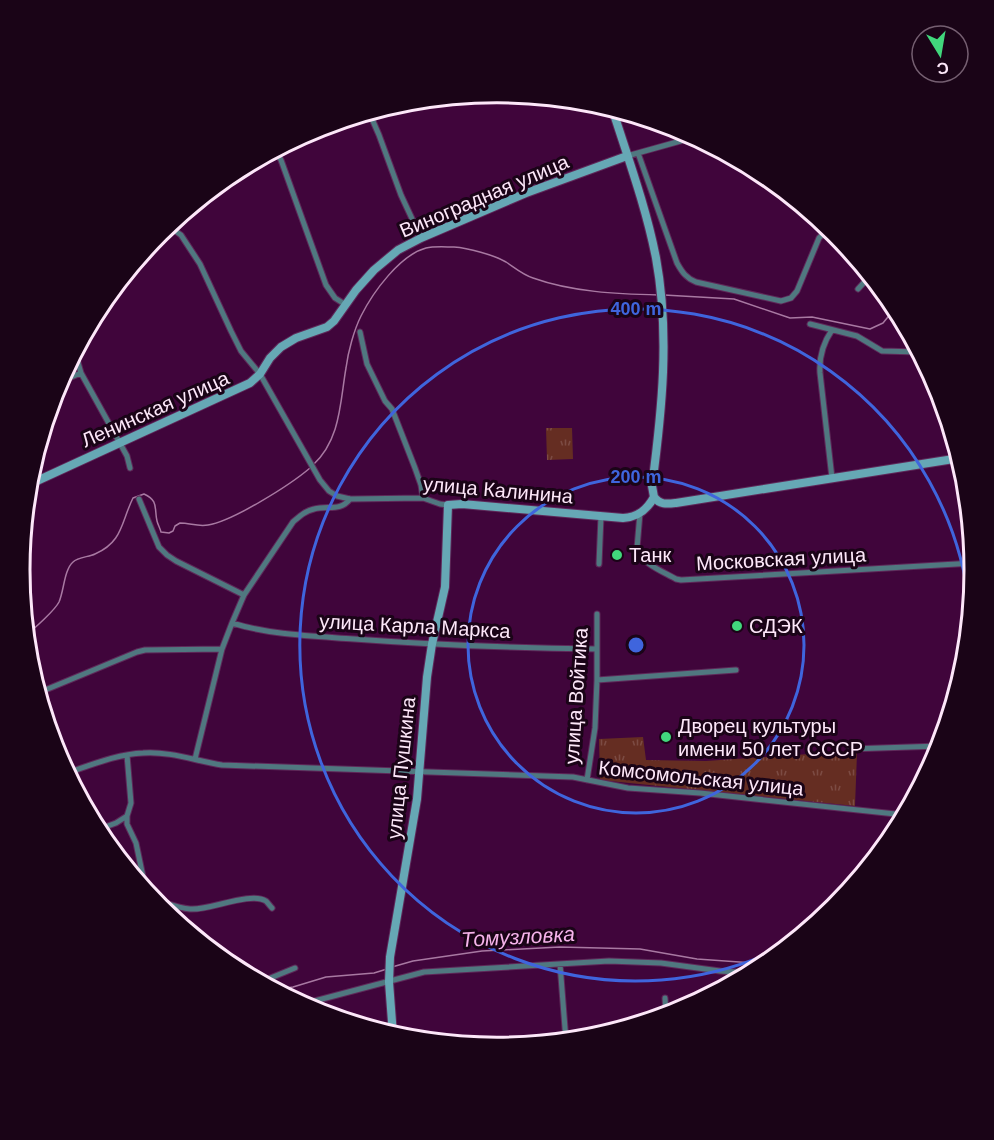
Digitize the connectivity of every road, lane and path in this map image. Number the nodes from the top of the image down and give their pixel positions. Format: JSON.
{"nodes":[{"id":1,"x":615,"y":118,"type":"edge"},
{"id":2,"x":373,"y":120,"type":"edge"},
{"id":3,"x":681,"y":141,"type":"edge"},
{"id":4,"x":638,"y":153,"type":"junction"},
{"id":5,"x":627,"y":156,"type":"junction"},
{"id":6,"x":279,"y":157,"type":"edge"},
{"id":7,"x":176,"y":231,"type":"edge"},
{"id":8,"x":822,"y":235,"type":"edge"},
{"id":9,"x":421,"y":238,"type":"junction"},
{"id":10,"x":864,"y":282,"type":"edge"},
{"id":11,"x":858,"y":289,"type":"dead end"},
{"id":12,"x":346,"y":305,"type":"junction"},
{"id":13,"x":810,"y":324,"type":"dead end"},
{"id":14,"x":832,"y":330,"type":"junction"},
{"id":15,"x":360,"y":332,"type":"dead end"},
{"id":16,"x":909,"y":351,"type":"edge"},
{"id":17,"x":78,"y":363,"type":"edge"},
{"id":18,"x":81,"y":373,"type":"junction"},
{"id":19,"x":260,"y":374,"type":"junction"},
{"id":20,"x":72,"y":377,"type":"edge"},
{"id":21,"x":119,"y":442,"type":"junction"},
{"id":22,"x":950,"y":459,"type":"edge"},
{"id":23,"x":130,"y":468,"type":"dead end"},
{"id":24,"x":832,"y":478,"type":"junction"},
{"id":25,"x":39,"y":480,"type":"edge"},
{"id":26,"x":654,"y":497,"type":"junction"},
{"id":27,"x":423,"y":498,"type":"junction"},
{"id":28,"x":139,"y":499,"type":"dead end"},
{"id":29,"x":350,"y":499,"type":"junction"},
{"id":30,"x":448,"y":505,"type":"junction"},
{"id":31,"x":640,"y":513,"type":"junction"},
{"id":32,"x":601,"y":516,"type":"junction"},
{"id":33,"x":599,"y":564,"type":"dead end"},
{"id":34,"x":964,"y":564,"type":"edge"},
{"id":35,"x":244,"y":595,"type":"junction"},
{"id":36,"x":597,"y":614,"type":"dead end"},
{"id":37,"x":232,"y":623,"type":"junction"},
{"id":38,"x":432,"y":645,"type":"junction"},
{"id":39,"x":222,"y":649,"type":"junction"},
{"id":40,"x":597,"y":649,"type":"junction"},
{"id":41,"x":736,"y":670,"type":"dead end"},
{"id":42,"x":597,"y":680,"type":"junction"},
{"id":43,"x":46,"y":690,"type":"edge"},
{"id":44,"x":929,"y":746,"type":"edge"},
{"id":45,"x":849,"y":749,"type":"dead end"},
{"id":46,"x":127,"y":755,"type":"junction"},
{"id":47,"x":195,"y":759,"type":"junction"},
{"id":48,"x":75,"y":771,"type":"edge"},
{"id":49,"x":419,"y":772,"type":"junction"},
{"id":50,"x":587,"y":780,"type":"junction"},
{"id":51,"x":895,"y":814,"type":"edge"},
{"id":52,"x":127,"y":816,"type":"junction"},
{"id":53,"x":107,"y":826,"type":"edge"},
{"id":54,"x":142,"y":873,"type":"edge"},
{"id":55,"x":171,"y":904,"type":"edge"},
{"id":56,"x":272,"y":908,"type":"dead end"},
{"id":57,"x":560,"y":964,"type":"junction"},
{"id":58,"x":295,"y":968,"type":"dead end"},
{"id":59,"x":734,"y":972,"type":"edge"},
{"id":60,"x":270,"y":978,"type":"edge"},
{"id":61,"x":389,"y":980,"type":"junction"},
{"id":62,"x":665,"y":998,"type":"dead end"},
{"id":63,"x":316,"y":1000,"type":"edge"},
{"id":64,"x":665,"y":1005,"type":"edge"},
{"id":65,"x":392,"y":1025,"type":"edge"},
{"id":66,"x":565,"y":1032,"type":"edge"}],
"edges":[{"from":1,"to":5,"type":"main road"},
{"from":2,"to":9,"type":"street"},
{"from":3,"to":4,"type":"street","name":"Виноградная улица"},
{"from":4,"to":5,"type":"street","name":"Виноградная улица"},
{"from":4,"to":8,"type":"street"},
{"from":5,"to":9,"type":"main road","name":"Виноградная улица"},
{"from":5,"to":26,"type":"main road"},
{"from":6,"to":12,"type":"street"},
{"from":7,"to":19,"type":"street","name":"улица Калинина"},
{"from":9,"to":12,"type":"main road","name":"Виноградная улица"},
{"from":10,"to":11,"type":"street"},
{"from":12,"to":19,"type":"main road","name":"Виноградная улица"},
{"from":13,"to":14,"type":"street"},
{"from":14,"to":16,"type":"street"},
{"from":14,"to":24,"type":"street"},
{"from":15,"to":27,"type":"street"},
{"from":17,"to":18,"type":"street"},
{"from":18,"to":20,"type":"street"},
{"from":18,"to":21,"type":"street"},
{"from":19,"to":21,"type":"main road","name":"Ленинская улица"},
{"from":19,"to":29,"type":"street","name":"улица Калинина"},
{"from":21,"to":23,"type":"street"},
{"from":21,"to":25,"type":"main road","name":"Ленинская улица"},
{"from":22,"to":24,"type":"main road"},
{"from":24,"to":26,"type":"main road"},
{"from":26,"to":31,"type":"main road"},
{"from":27,"to":29,"type":"street","name":"улица Калинина"},
{"from":27,"to":30,"type":"street","name":"улица Калинина"},
{"from":28,"to":35,"type":"street"},
{"from":29,"to":35,"type":"street"},
{"from":30,"to":32,"type":"main road","name":"улица Калинина"},
{"from":30,"to":38,"type":"main road","name":"улица Пушкина"},
{"from":31,"to":32,"type":"main road","name":"улица Калинина"},
{"from":31,"to":34,"type":"street","name":"Московская улица"},
{"from":32,"to":33,"type":"street"},
{"from":35,"to":37,"type":"street"},
{"from":36,"to":40,"type":"street","name":"улица Войтика"},
{"from":37,"to":38,"type":"street","name":"улица Карла Маркса"},
{"from":37,"to":39,"type":"street"},
{"from":38,"to":40,"type":"street","name":"улица Карла Маркса"},
{"from":38,"to":49,"type":"main road","name":"улица Пушкина"},
{"from":39,"to":43,"type":"street"},
{"from":39,"to":47,"type":"street"},
{"from":40,"to":42,"type":"street","name":"улица Войтика"},
{"from":41,"to":42,"type":"street"},
{"from":42,"to":50,"type":"street","name":"улица Войтика"},
{"from":44,"to":45,"type":"street"},
{"from":46,"to":47,"type":"street","name":"Комсомольская улица"},
{"from":46,"to":48,"type":"street","name":"Комсомольская улица"},
{"from":46,"to":52,"type":"street"},
{"from":47,"to":49,"type":"street","name":"Комсомольская улица"},
{"from":49,"to":50,"type":"street","name":"Комсомольская улица"},
{"from":49,"to":61,"type":"main road","name":"улица Пушкина"},
{"from":50,"to":51,"type":"street","name":"Комсомольская улица"},
{"from":52,"to":53,"type":"street"},
{"from":52,"to":54,"type":"street"},
{"from":55,"to":56,"type":"street"},
{"from":57,"to":59,"type":"street"},
{"from":57,"to":61,"type":"street"},
{"from":57,"to":66,"type":"street"},
{"from":58,"to":60,"type":"street"},
{"from":61,"to":63,"type":"street"},
{"from":61,"to":65,"type":"main road","name":"улица Пушкина"},
{"from":62,"to":64,"type":"street"}]}
